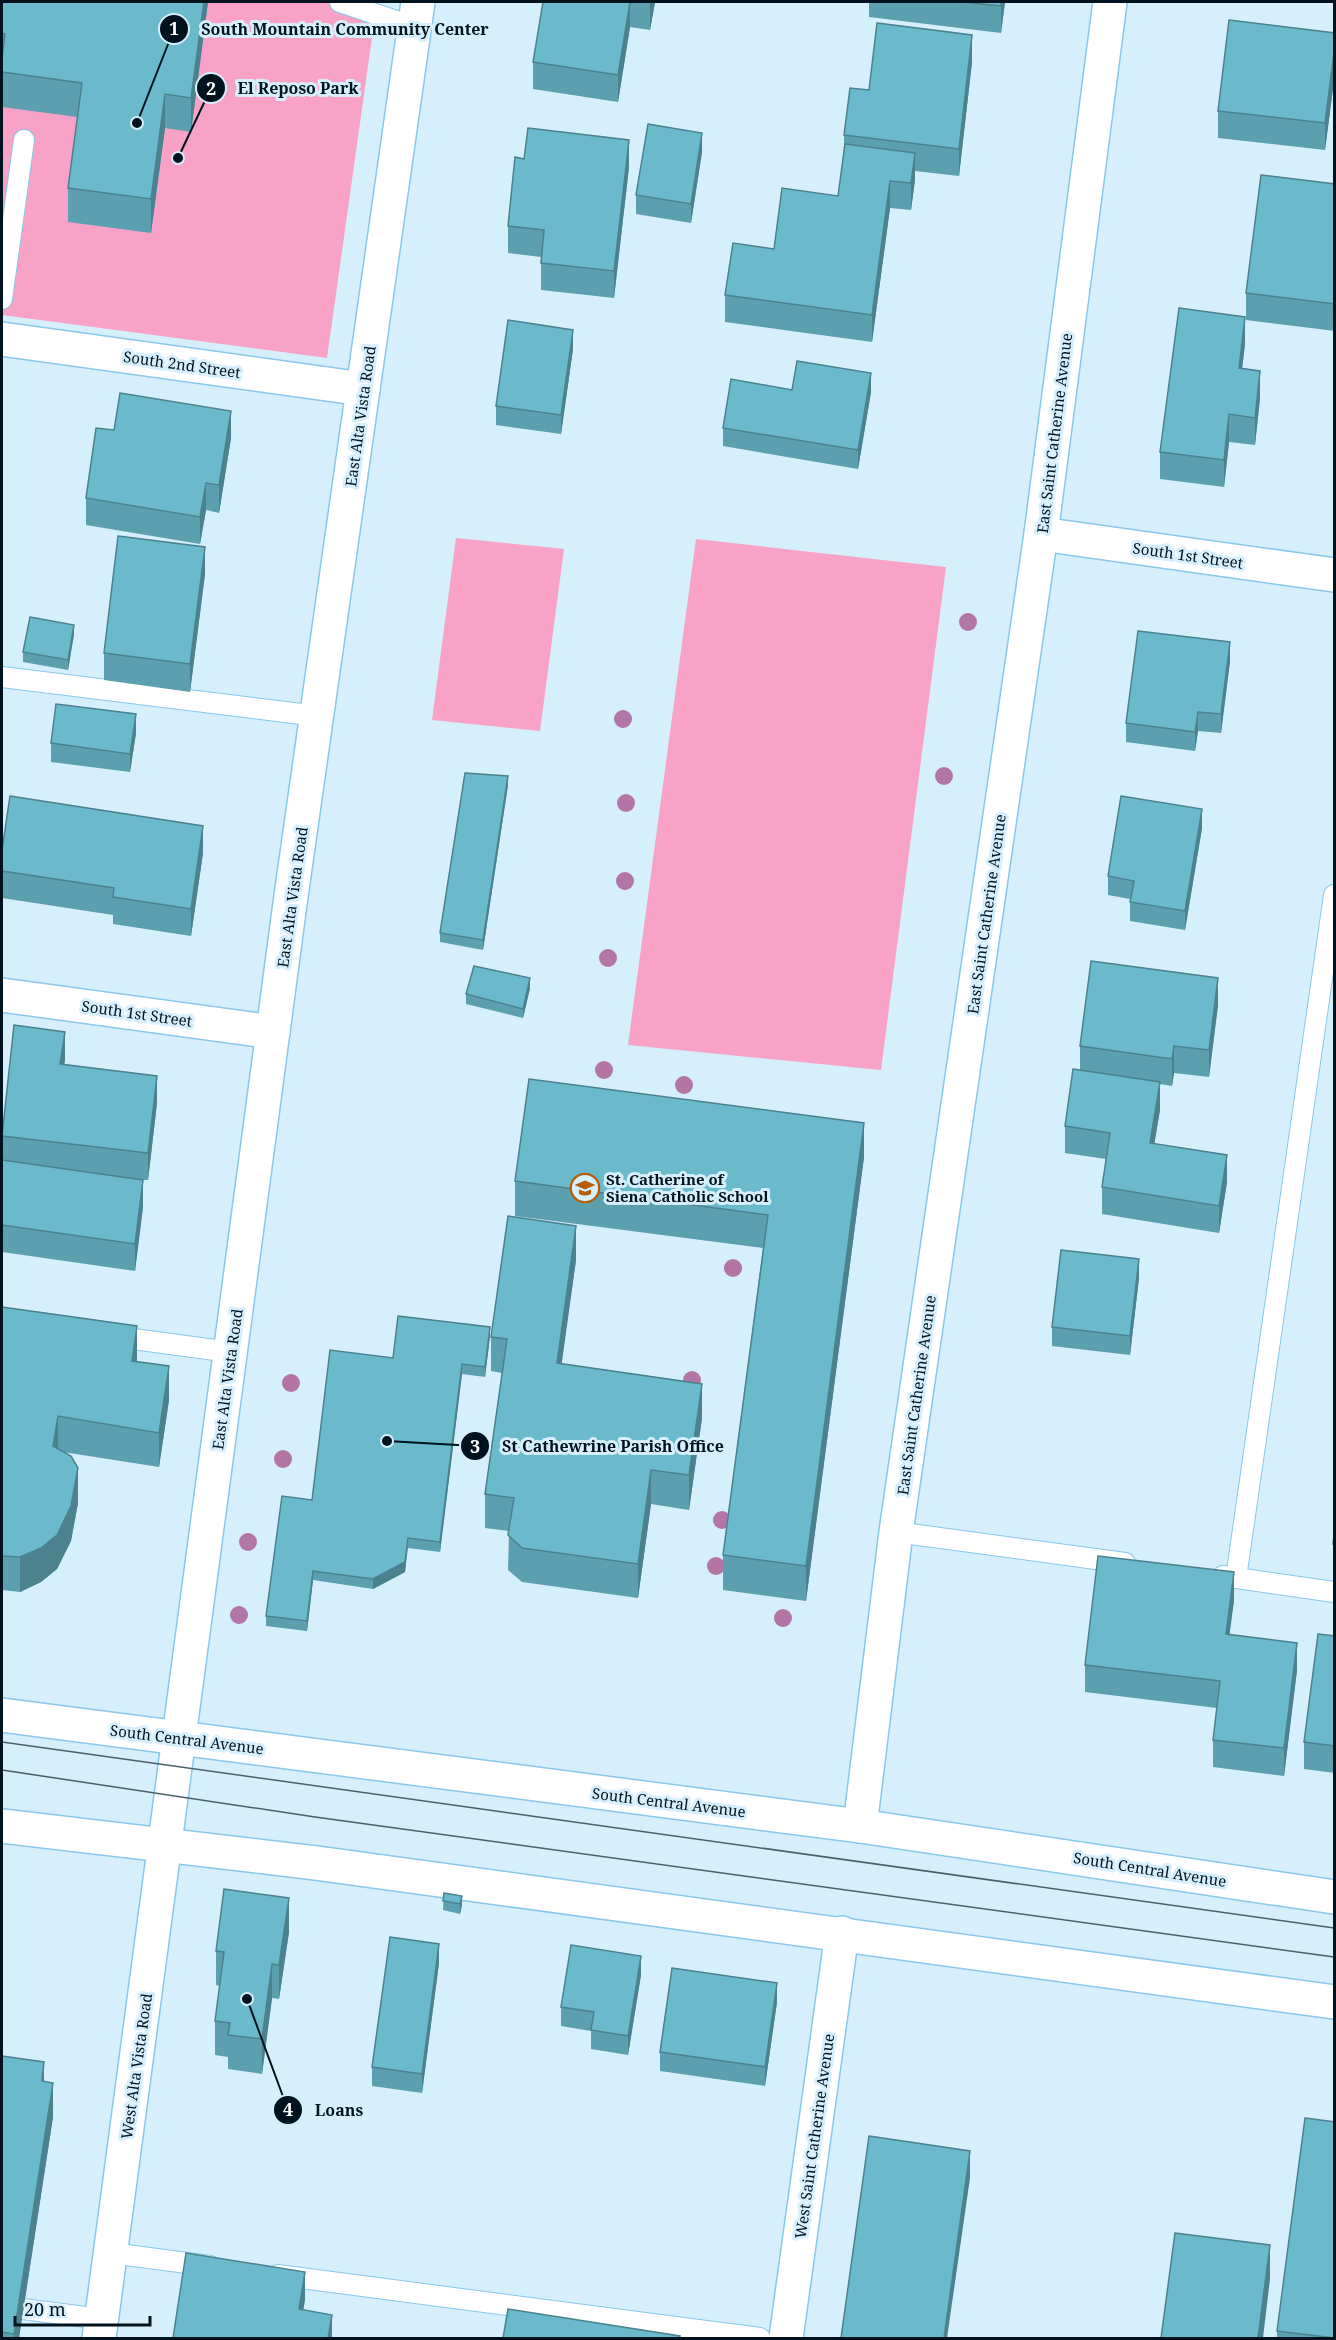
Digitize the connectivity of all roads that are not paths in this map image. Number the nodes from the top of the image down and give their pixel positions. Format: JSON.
{"nodes":[{"id":1,"x":340,"y":2,"type":"edge"},
{"id":2,"x":1110,"y":2,"type":"edge"},
{"id":3,"x":416,"y":14,"type":"edge"},
{"id":4,"x":24,"y":140,"type":"dead end"},
{"id":5,"x":2,"y":299,"type":"edge"},
{"id":6,"x":2,"y":339,"type":"edge"},
{"id":7,"x":363,"y":389,"type":"junction"},
{"id":8,"x":1041,"y":534,"type":"junction"},
{"id":9,"x":1335,"y":575,"type":"edge"},
{"id":10,"x":2,"y":677,"type":"edge"},
{"id":11,"x":317,"y":717,"type":"junction"},
{"id":12,"x":1335,"y":896,"type":"edge"},
{"id":13,"x":2,"y":995,"type":"edge"},
{"id":14,"x":273,"y":1032,"type":"junction"},
{"id":15,"x":93,"y":1333,"type":"edge"},
{"id":16,"x":230,"y":1352,"type":"junction"},
{"id":17,"x":896,"y":1532,"type":"junction"},
{"id":18,"x":1142,"y":1565,"type":"edge"},
{"id":19,"x":1201,"y":1573,"type":"edge"},
{"id":20,"x":1236,"y":1578,"type":"junction"},
{"id":21,"x":1335,"y":1592,"type":"edge"},
{"id":22,"x":2,"y":1715,"type":"edge"},
{"id":23,"x":180,"y":1740,"type":"junction"},
{"id":24,"x":173,"y":1794,"type":"joint"},
{"id":25,"x":2,"y":1826,"type":"edge"},
{"id":26,"x":860,"y":1826,"type":"junction"},
{"id":27,"x":165,"y":1846,"type":"junction"},
{"id":28,"x":1335,"y":1897,"type":"edge"},
{"id":29,"x":842,"y":1933,"type":"junction"},
{"id":30,"x":1335,"y":2002,"type":"edge"},
{"id":31,"x":111,"y":2253,"type":"junction"},
{"id":32,"x":229,"y":2268,"type":"edge"},
{"id":33,"x":264,"y":2273,"type":"edge"},
{"id":34,"x":23,"y":2309,"type":"edge"},
{"id":35,"x":100,"y":2329,"type":"edge"},
{"id":36,"x":760,"y":2338,"type":"edge"},
{"id":37,"x":786,"y":2338,"type":"edge"}],
"edges":[{"from":1,"to":3,"type":"lane"},
{"from":2,"to":8,"type":"street","name":"East Saint Catherine Avenue"},
{"from":3,"to":7,"type":"street","name":"East Alta Vista Road"},
{"from":4,"to":5,"type":"lane"},
{"from":6,"to":7,"type":"street","name":"South 2nd Street"},
{"from":7,"to":11,"type":"street","name":"East Alta Vista Road"},
{"from":8,"to":9,"type":"street","name":"South 1st Street"},
{"from":8,"to":17,"type":"street","name":"East Saint Catherine Avenue"},
{"from":10,"to":11,"type":"lane"},
{"from":11,"to":14,"type":"street","name":"East Alta Vista Road"},
{"from":12,"to":20,"type":"lane"},
{"from":13,"to":14,"type":"street","name":"South 1st Street"},
{"from":14,"to":16,"type":"street","name":"East Alta Vista Road"},
{"from":15,"to":16,"type":"lane"},
{"from":16,"to":23,"type":"street","name":"East Alta Vista Road"},
{"from":17,"to":18,"type":"lane"},
{"from":17,"to":26,"type":"street","name":"East Saint Catherine Avenue"},
{"from":19,"to":20,"type":"lane"},
{"from":20,"to":21,"type":"lane"},
{"from":22,"to":23,"type":"street","name":"South Central Avenue"},
{"from":23,"to":24,"type":"street","name":"East Alta Vista Road"},
{"from":23,"to":26,"type":"street","name":"South Central Avenue"},
{"from":24,"to":27,"type":"street","name":"West Alta Vista Road"},
{"from":25,"to":27,"type":"street"},
{"from":26,"to":28,"type":"street","name":"South Central Avenue"},
{"from":27,"to":29,"type":"street"},
{"from":27,"to":31,"type":"street","name":"West Alta Vista Road"},
{"from":29,"to":30,"type":"street"},
{"from":29,"to":37,"type":"street","name":"West Saint Catherine Avenue"},
{"from":31,"to":32,"type":"lane"},
{"from":31,"to":35,"type":"street","name":"West Alta Vista Road"},
{"from":33,"to":36,"type":"lane"},
{"from":34,"to":35,"type":"lane"}]}
